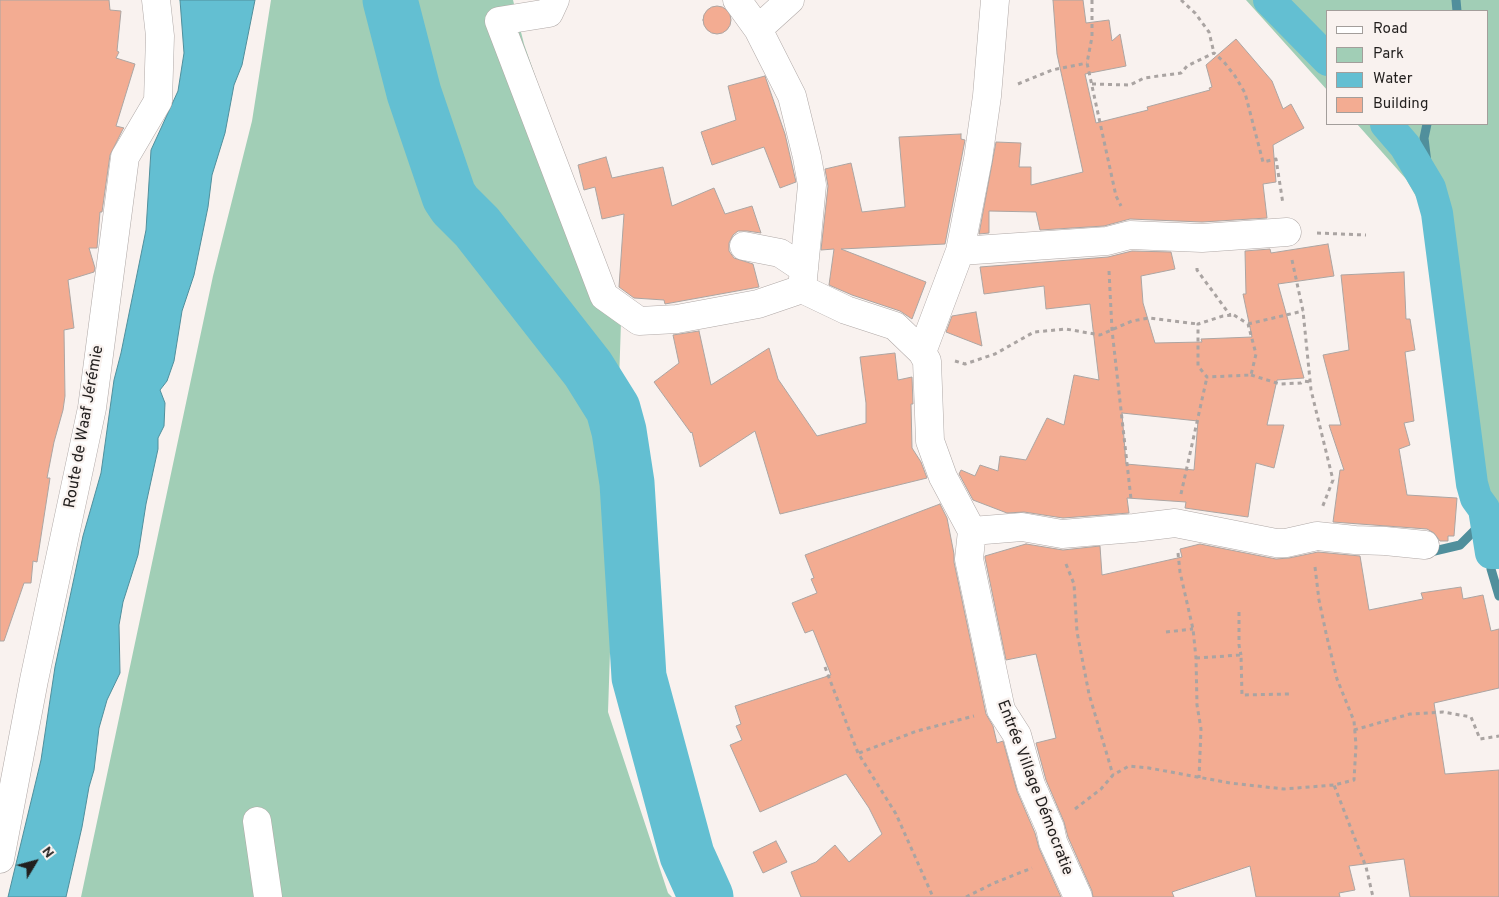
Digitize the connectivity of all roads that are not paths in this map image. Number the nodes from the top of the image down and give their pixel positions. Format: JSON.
{"nodes":[{"id":1,"x":156,"y":0,"type":"edge"},
{"id":2,"x":555,"y":0,"type":"edge"},
{"id":3,"x":737,"y":0,"type":"edge"},
{"id":4,"x":790,"y":0,"type":"edge"},
{"id":5,"x":996,"y":0,"type":"edge"},
{"id":6,"x":758,"y":29,"type":"junction"},
{"id":7,"x":1287,"y":232,"type":"road end"},
{"id":8,"x":744,"y":246,"type":"dead end"},
{"id":9,"x":960,"y":251,"type":"junction"},
{"id":10,"x":803,"y":279,"type":"junction"},
{"id":11,"x":922,"y":352,"type":"junction"},
{"id":12,"x":972,"y":531,"type":"junction"},
{"id":13,"x":1425,"y":545,"type":"dead end"},
{"id":14,"x":257,"y":822,"type":"dead end"},
{"id":15,"x":0,"y":859,"type":"edge"},
{"id":16,"x":268,"y":897,"type":"edge"},
{"id":17,"x":1078,"y":897,"type":"edge"}],
"edges":[{"from":1,"to":15,"type":"street","name":"Route de Waaf Jérémie"},
{"from":2,"to":10,"type":"street"},
{"from":3,"to":6,"type":"street"},
{"from":4,"to":6,"type":"street"},
{"from":5,"to":9,"type":"street"},
{"from":6,"to":10,"type":"street"},
{"from":7,"to":9,"type":"street"},
{"from":8,"to":10,"type":"street"},
{"from":9,"to":11,"type":"street"},
{"from":10,"to":11,"type":"street"},
{"from":11,"to":12,"type":"street"},
{"from":12,"to":13,"type":"street"},
{"from":12,"to":17,"type":"street","name":"Entrée Village Démocratie"},
{"from":14,"to":16,"type":"street"}]}
